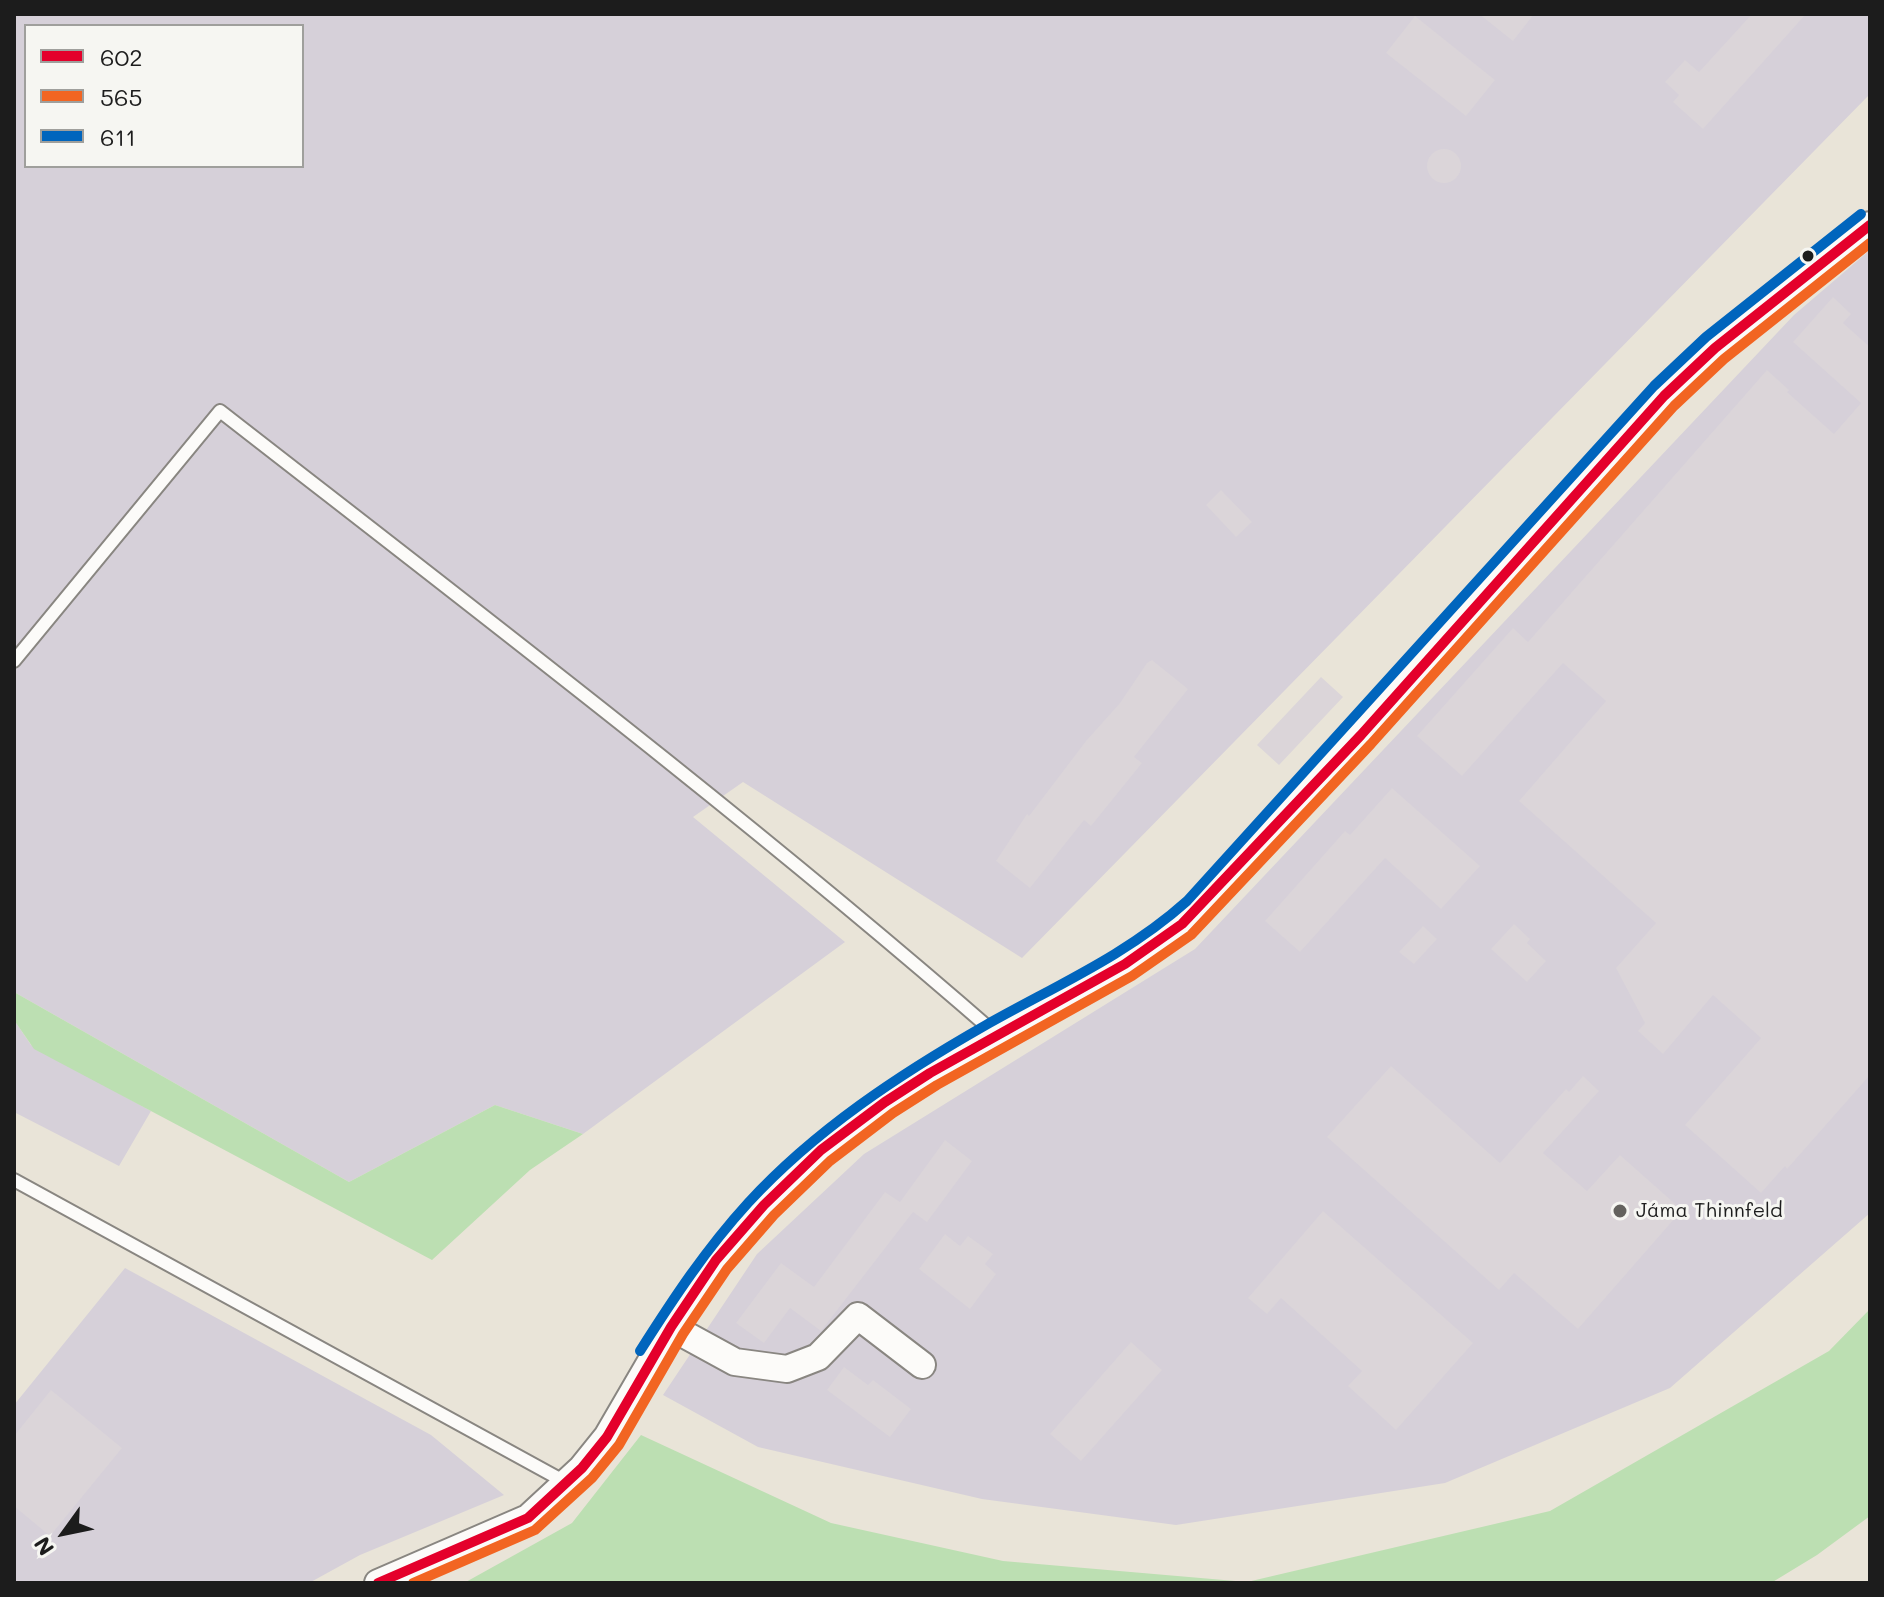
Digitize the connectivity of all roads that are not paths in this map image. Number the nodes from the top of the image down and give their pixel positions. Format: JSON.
{"nodes":[{"id":1,"x":1870,"y":225,"type":"edge"},
{"id":2,"x":14,"y":661,"type":"edge"},
{"id":3,"x":997,"y":1035,"type":"junction"},
{"id":4,"x":14,"y":1180,"type":"edge"},
{"id":5,"x":671,"y":1327,"type":"junction"},
{"id":6,"x":922,"y":1365,"type":"dead end"},
{"id":7,"x":567,"y":1483,"type":"junction"},
{"id":8,"x":378,"y":1583,"type":"edge"}],
"edges":[{"from":1,"to":3,"type":"street"},
{"from":2,"to":3,"type":"lane"},
{"from":3,"to":5,"type":"street"},
{"from":4,"to":7,"type":"lane"},
{"from":5,"to":6,"type":"street"},
{"from":5,"to":7,"type":"street"},
{"from":7,"to":8,"type":"street"}]}
